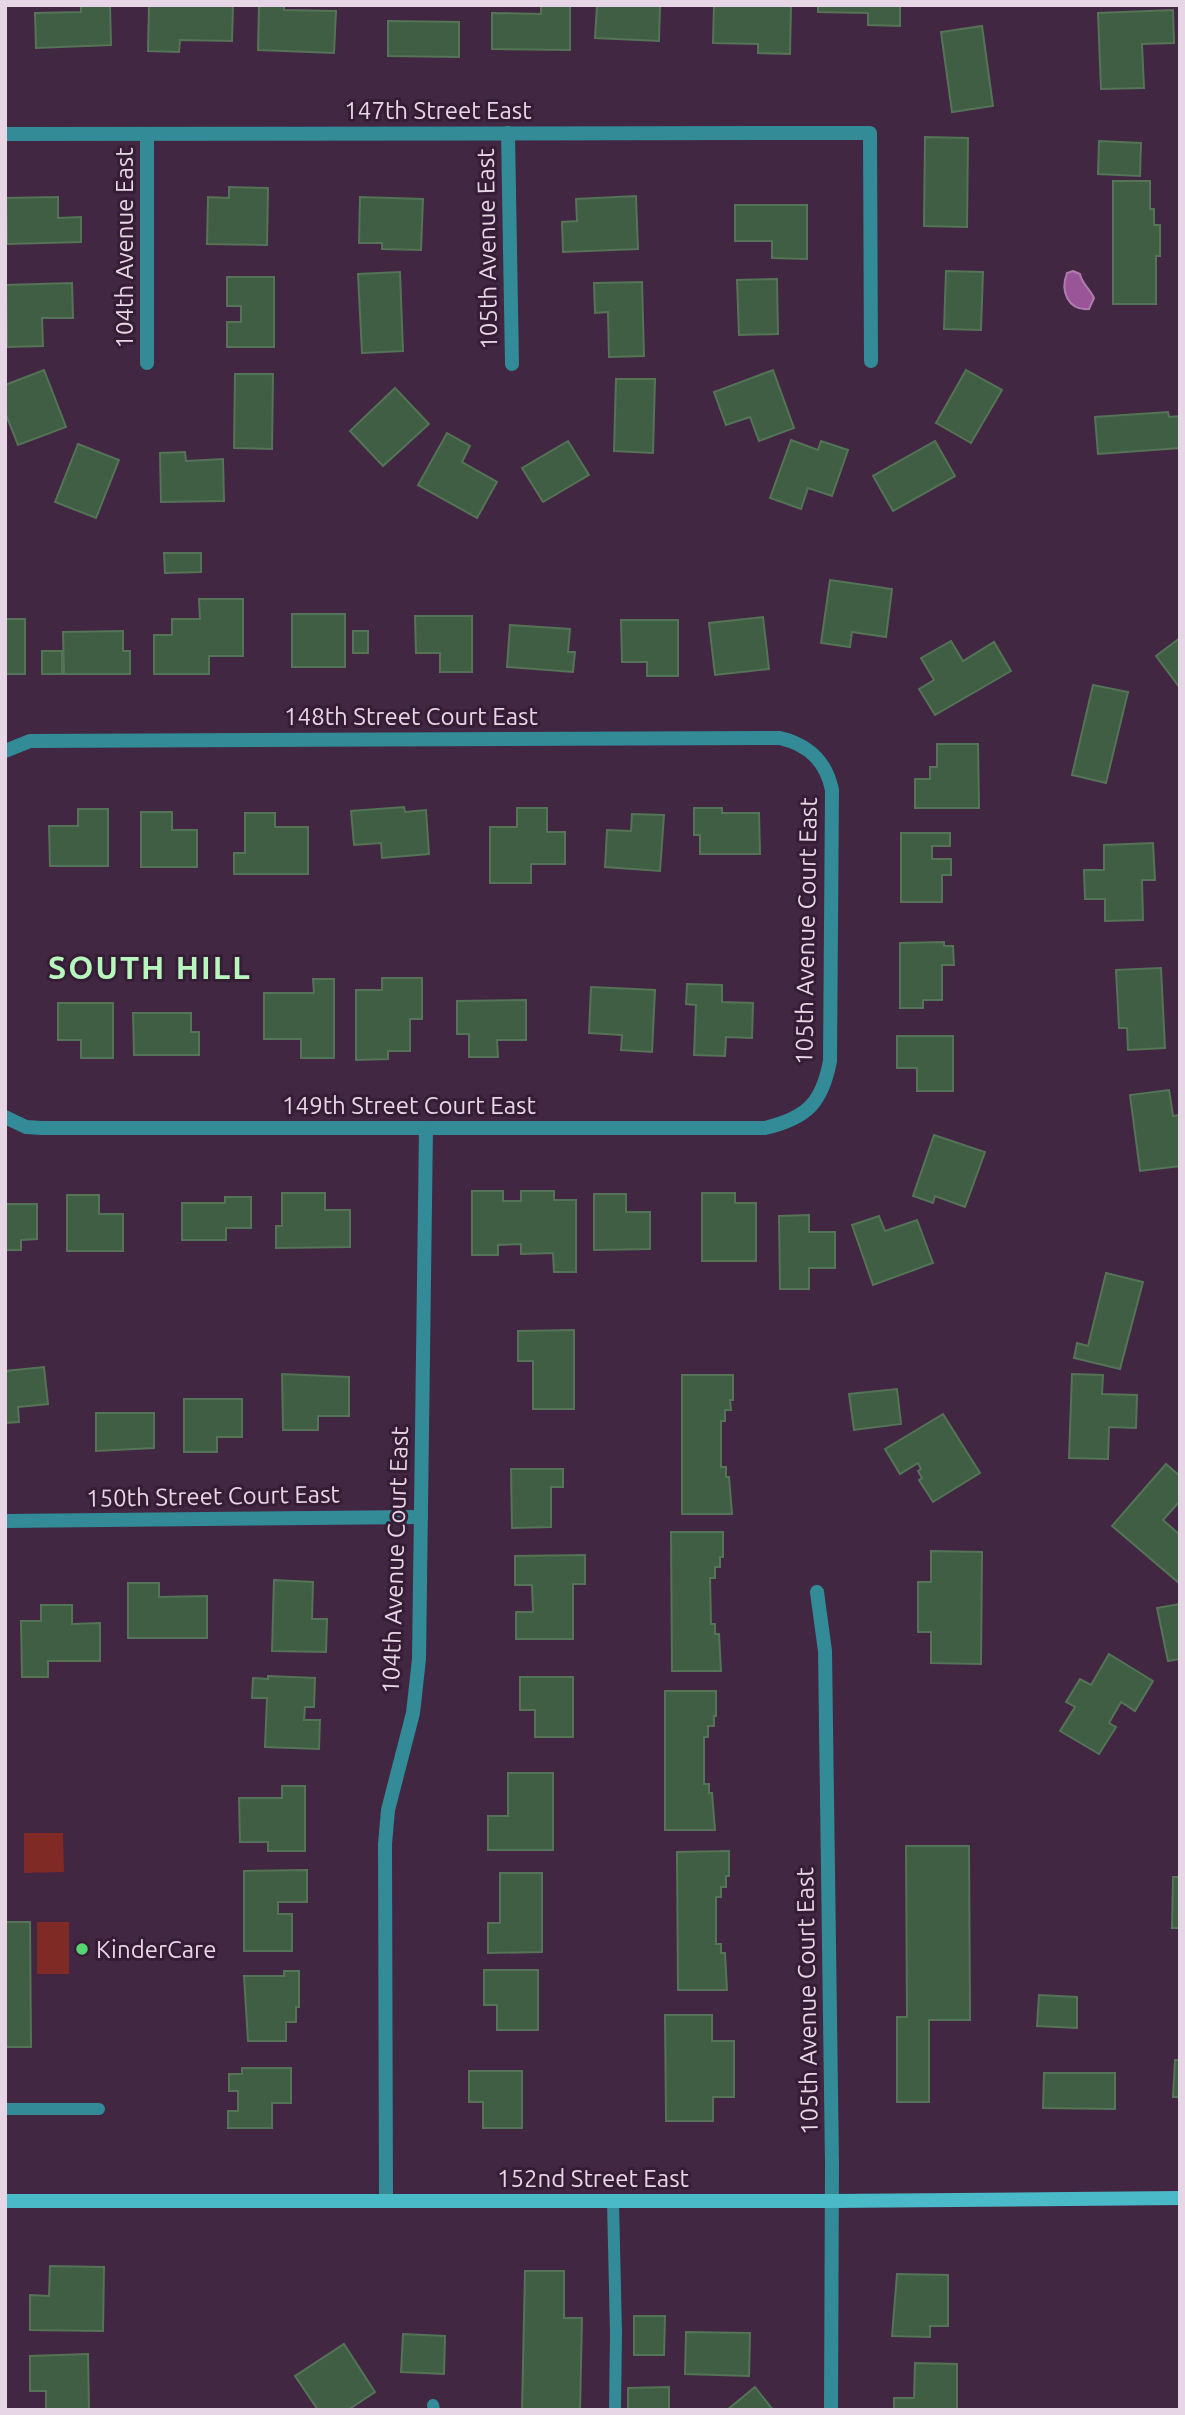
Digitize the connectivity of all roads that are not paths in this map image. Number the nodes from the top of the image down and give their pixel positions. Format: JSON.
{"nodes":[{"id":1,"x":508,"y":133,"type":"junction"},
{"id":2,"x":5,"y":134,"type":"edge"},
{"id":3,"x":147,"y":134,"type":"junction"},
{"id":4,"x":871,"y":361,"type":"dead end"},
{"id":5,"x":147,"y":363,"type":"dead end"},
{"id":6,"x":512,"y":364,"type":"dead end"},
{"id":7,"x":5,"y":751,"type":"edge"},
{"id":8,"x":815,"y":755,"type":"joint"},
{"id":9,"x":810,"y":1107,"type":"joint"},
{"id":10,"x":5,"y":1117,"type":"edge"},
{"id":11,"x":426,"y":1128,"type":"junction"},
{"id":12,"x":421,"y":1517,"type":"junction"},
{"id":13,"x":5,"y":1521,"type":"edge"},
{"id":14,"x":817,"y":1592,"type":"dead end"},
{"id":15,"x":5,"y":2109,"type":"edge"},
{"id":16,"x":99,"y":2109,"type":"dead end"},
{"id":17,"x":1180,"y":2198,"type":"edge"},
{"id":18,"x":386,"y":2200,"type":"junction"},
{"id":19,"x":5,"y":2201,"type":"edge"},
{"id":20,"x":613,"y":2201,"type":"junction"},
{"id":21,"x":832,"y":2201,"type":"junction"},
{"id":22,"x":615,"y":2410,"type":"edge"},
{"id":23,"x":831,"y":2410,"type":"edge"}],
"edges":[{"from":1,"to":3,"type":"street","name":"147th Street East"},
{"from":1,"to":4,"type":"street","name":"147th Street East"},
{"from":1,"to":6,"type":"street","name":"105th Avenue East"},
{"from":2,"to":3,"type":"street","name":"147th Street East"},
{"from":3,"to":5,"type":"street","name":"104th Avenue East"},
{"from":7,"to":8,"type":"street","name":"148th Street Court East"},
{"from":8,"to":9,"type":"street","name":"105th Avenue Court East"},
{"from":9,"to":11,"type":"street","name":"149th Street Court East"},
{"from":10,"to":11,"type":"street","name":"149th Street Court East"},
{"from":11,"to":12,"type":"street","name":"104th Avenue Court East"},
{"from":12,"to":13,"type":"street","name":"150th Street Court East"},
{"from":12,"to":18,"type":"street","name":"104th Avenue Court East"},
{"from":14,"to":21,"type":"street","name":"105th Avenue Court East"},
{"from":15,"to":16,"type":"lane"},
{"from":17,"to":21,"type":"main road","name":"152nd Street East"},
{"from":18,"to":19,"type":"main road","name":"152nd Street East"},
{"from":18,"to":20,"type":"main road","name":"152nd Street East"},
{"from":20,"to":21,"type":"main road","name":"152nd Street East"},
{"from":20,"to":22,"type":"lane"},
{"from":21,"to":23,"type":"street","name":"105th Avenue Court East"}]}
